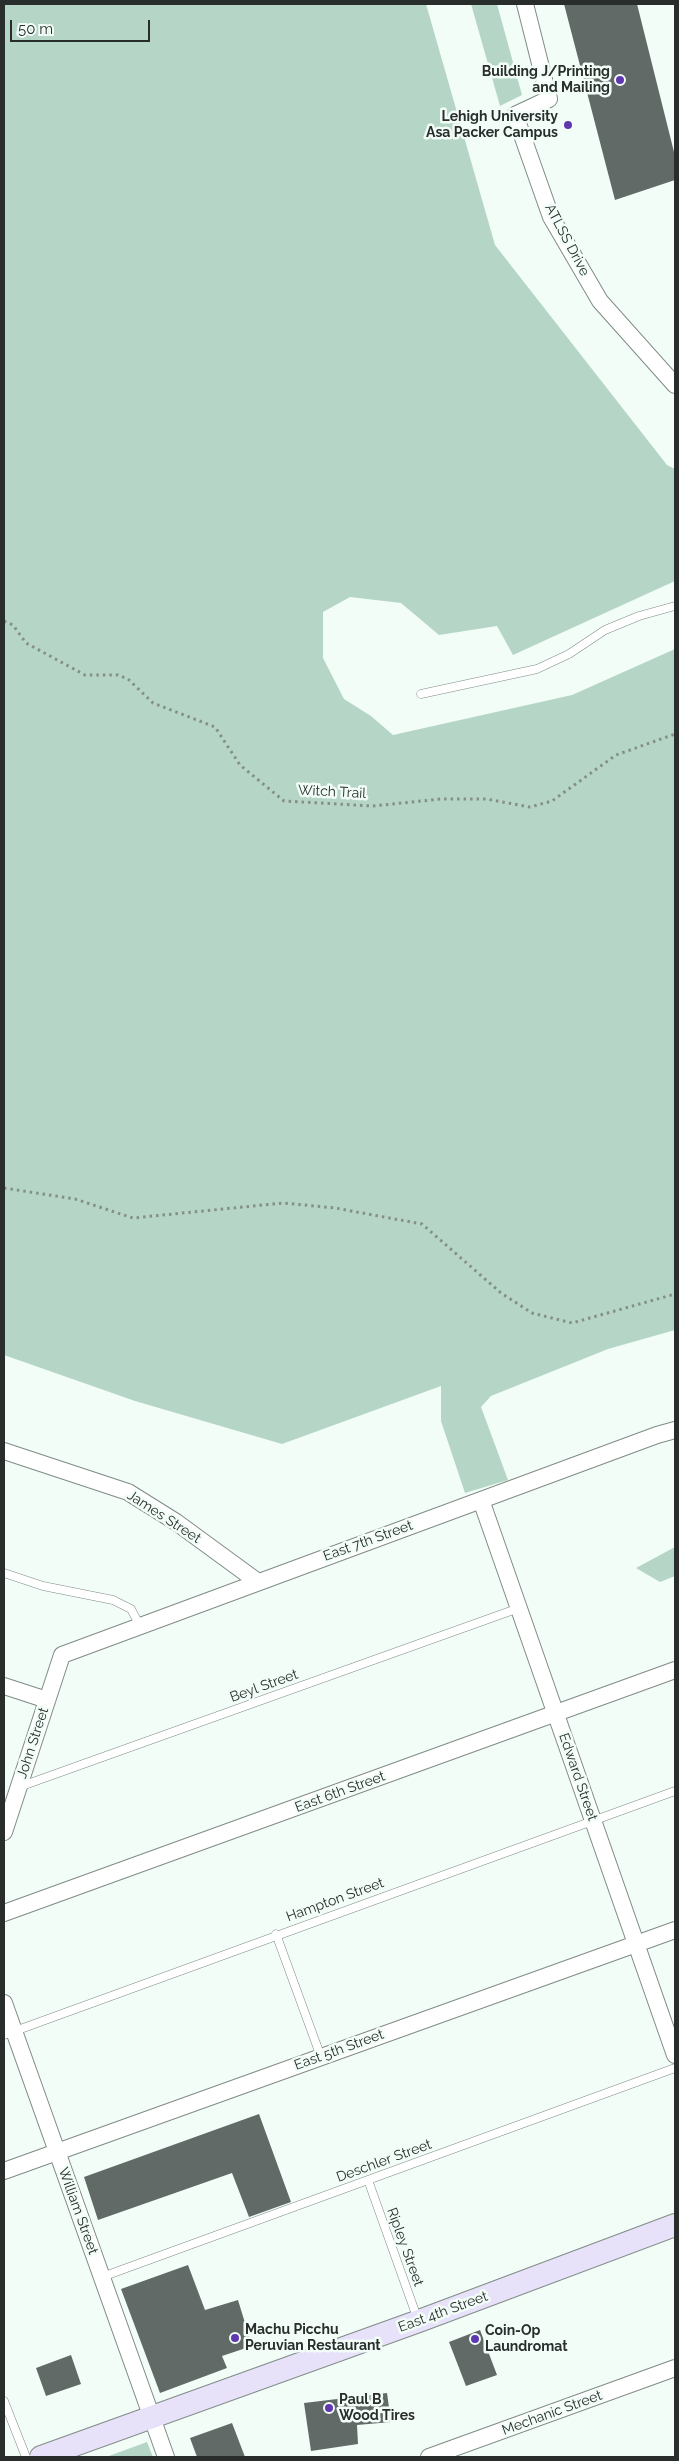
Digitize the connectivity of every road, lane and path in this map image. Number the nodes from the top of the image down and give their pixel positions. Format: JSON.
{"nodes":[{"id":1,"x":526,"y":4,"type":"edge"},
{"id":2,"x":675,"y":385,"type":"edge"},
{"id":3,"x":675,"y":606,"type":"edge"},
{"id":4,"x":4,"y":621,"type":"edge"},
{"id":5,"x":421,"y":694,"type":"dead end"},
{"id":6,"x":675,"y":734,"type":"edge"},
{"id":7,"x":4,"y":1188,"type":"edge"},
{"id":8,"x":675,"y":1294,"type":"edge"},
{"id":9,"x":675,"y":1430,"type":"edge"},
{"id":10,"x":4,"y":1451,"type":"edge"},
{"id":11,"x":481,"y":1500,"type":"junction"},
{"id":12,"x":4,"y":1573,"type":"edge"},
{"id":13,"x":258,"y":1582,"type":"junction"},
{"id":14,"x":519,"y":1608,"type":"junction"},
{"id":15,"x":140,"y":1626,"type":"junction"},
{"id":16,"x":62,"y":1655,"type":"joint"},
{"id":17,"x":675,"y":1670,"type":"edge"},
{"id":18,"x":4,"y":1686,"type":"edge"},
{"id":19,"x":47,"y":1700,"type":"junction"},
{"id":20,"x":556,"y":1713,"type":"junction"},
{"id":21,"x":18,"y":1788,"type":"junction"},
{"id":22,"x":675,"y":1791,"type":"edge"},
{"id":23,"x":8,"y":1806,"type":"edge"},
{"id":24,"x":593,"y":1820,"type":"junction"},
{"id":25,"x":4,"y":1832,"type":"edge"},
{"id":26,"x":4,"y":1913,"type":"edge"},
{"id":27,"x":675,"y":1930,"type":"edge"},
{"id":28,"x":276,"y":1934,"type":"junction"},
{"id":29,"x":636,"y":1944,"type":"junction"},
{"id":30,"x":4,"y":2003,"type":"edge"},
{"id":31,"x":9,"y":2033,"type":"edge"},
{"id":32,"x":675,"y":2055,"type":"edge"},
{"id":33,"x":321,"y":2057,"type":"junction"},
{"id":34,"x":675,"y":2068,"type":"edge"},
{"id":35,"x":57,"y":2152,"type":"junction"},
{"id":36,"x":4,"y":2171,"type":"edge"},
{"id":37,"x":368,"y":2180,"type":"junction"},
{"id":38,"x":675,"y":2225,"type":"edge"},
{"id":39,"x":102,"y":2278,"type":"junction"},
{"id":40,"x":419,"y":2322,"type":"junction"},
{"id":41,"x":675,"y":2368,"type":"edge"},
{"id":42,"x":4,"y":2401,"type":"edge"},
{"id":43,"x":152,"y":2418,"type":"junction"},
{"id":44,"x":26,"y":2457,"type":"edge"},
{"id":45,"x":41,"y":2457,"type":"edge"},
{"id":46,"x":166,"y":2457,"type":"edge"},
{"id":47,"x":430,"y":2457,"type":"edge"}],
"edges":[{"from":1,"to":2,"type":"street","name":"ATLSS Drive"},
{"from":3,"to":5,"type":"lane"},
{"from":4,"to":6,"type":"path","name":"Witch Trail"},
{"from":7,"to":8,"type":"path"},
{"from":9,"to":11,"type":"street","name":"East 7th Street"},
{"from":10,"to":13,"type":"street","name":"James Street"},
{"from":11,"to":13,"type":"street","name":"East 7th Street"},
{"from":11,"to":14,"type":"street","name":"Edward Street"},
{"from":12,"to":15,"type":"lane"},
{"from":13,"to":15,"type":"street","name":"East 7th Street"},
{"from":14,"to":20,"type":"street","name":"Edward Street"},
{"from":14,"to":21,"type":"lane","name":"Beyl Street"},
{"from":15,"to":16,"type":"street","name":"East 7th Street"},
{"from":16,"to":19,"type":"street","name":"John Street"},
{"from":17,"to":20,"type":"street","name":"East 6th Street"},
{"from":18,"to":19,"type":"street"},
{"from":19,"to":21,"type":"street","name":"John Street"},
{"from":20,"to":24,"type":"street","name":"Edward Street"},
{"from":20,"to":26,"type":"street","name":"East 6th Street"},
{"from":21,"to":23,"type":"street","name":"John Street"},
{"from":22,"to":24,"type":"lane","name":"Hampton Street"},
{"from":23,"to":25,"type":"street","name":"John Street"},
{"from":24,"to":28,"type":"lane","name":"Hampton Street"},
{"from":24,"to":29,"type":"street","name":"Edward Street"},
{"from":27,"to":29,"type":"street","name":"East 5th Street"},
{"from":28,"to":31,"type":"lane","name":"Hampton Street"},
{"from":28,"to":33,"type":"lane"},
{"from":29,"to":32,"type":"street","name":"Edward Street"},
{"from":29,"to":33,"type":"street","name":"East 5th Street"},
{"from":30,"to":31,"type":"street","name":"William Street"},
{"from":31,"to":35,"type":"street","name":"William Street"},
{"from":33,"to":35,"type":"street","name":"East 5th Street"},
{"from":34,"to":37,"type":"lane","name":"Deschler Street"},
{"from":35,"to":36,"type":"street","name":"East 5th Street"},
{"from":35,"to":39,"type":"street","name":"William Street"},
{"from":37,"to":39,"type":"lane","name":"Deschler Street"},
{"from":37,"to":40,"type":"lane","name":"Ripley Street"},
{"from":38,"to":40,"type":"main road","name":"East 4th Street"},
{"from":39,"to":43,"type":"street","name":"William Street"},
{"from":40,"to":43,"type":"main road","name":"East 4th Street"},
{"from":41,"to":47,"type":"street","name":"Mechanic Street"},
{"from":42,"to":44,"type":"lane"},
{"from":43,"to":45,"type":"main road","name":"East 4th Street"},
{"from":43,"to":46,"type":"street","name":"William Street"}]}
